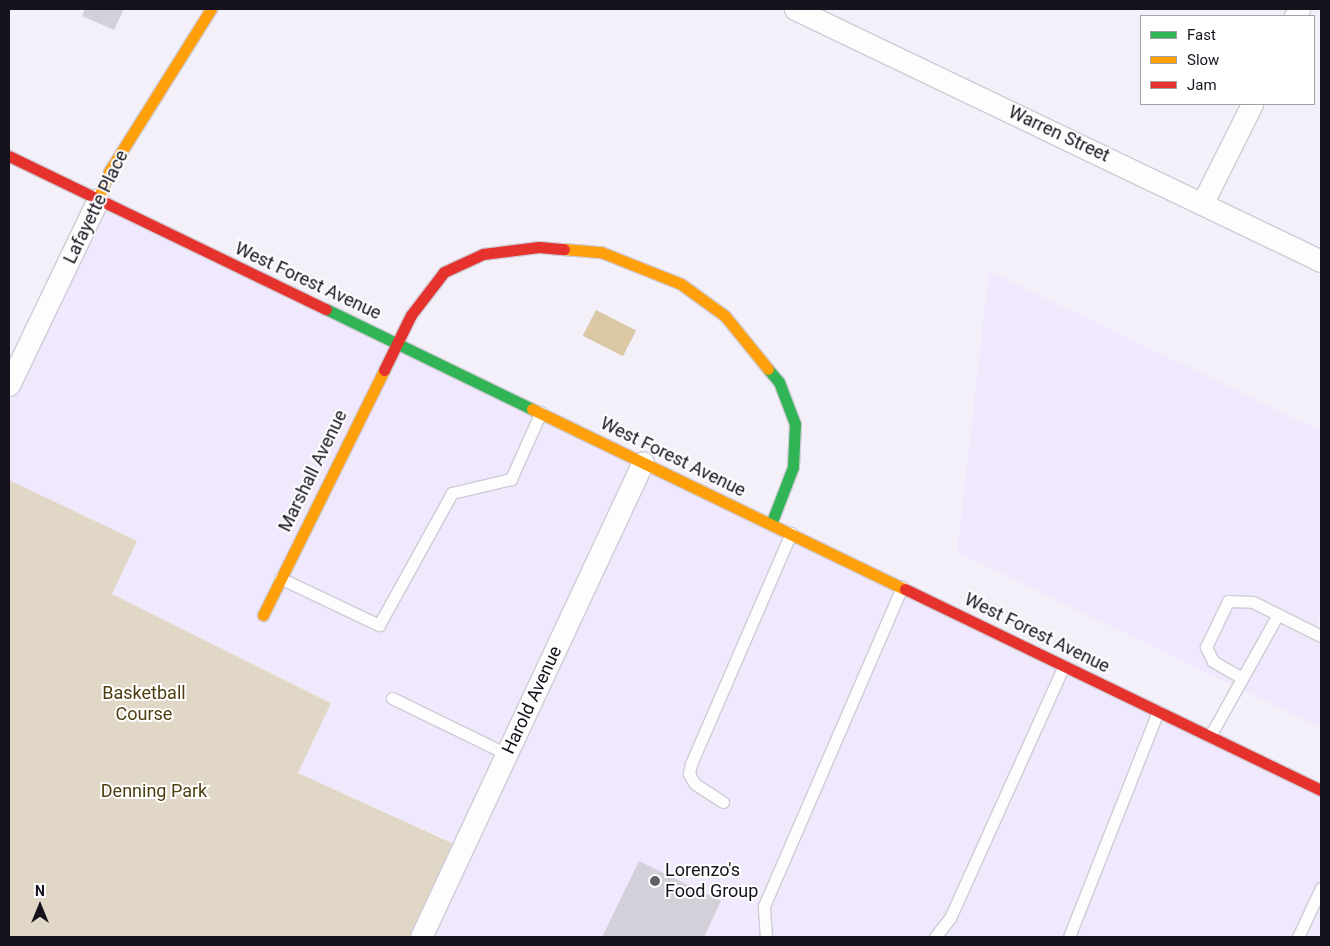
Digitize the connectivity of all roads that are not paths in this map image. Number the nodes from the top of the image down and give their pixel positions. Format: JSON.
{"nodes":[{"id":1,"x":211,"y":9,"type":"edge"},
{"id":2,"x":795,"y":9,"type":"edge"},
{"id":3,"x":1252,"y":105,"type":"edge"},
{"id":4,"x":9,"y":156,"type":"edge"},
{"id":5,"x":98,"y":199,"type":"junction"},
{"id":6,"x":1203,"y":202,"type":"junction"},
{"id":7,"x":1321,"y":261,"type":"edge"},
{"id":8,"x":397,"y":342,"type":"junction"},
{"id":9,"x":9,"y":385,"type":"edge"},
{"id":10,"x":541,"y":412,"type":"junction"},
{"id":11,"x":643,"y":462,"type":"junction"},
{"id":12,"x":771,"y":524,"type":"junction"},
{"id":13,"x":791,"y":534,"type":"junction"},
{"id":14,"x":280,"y":578,"type":"junction"},
{"id":15,"x":902,"y":587,"type":"junction"},
{"id":16,"x":263,"y":615,"type":"dead end"},
{"id":17,"x":1277,"y":616,"type":"junction"},
{"id":18,"x":1321,"y":636,"type":"edge"},
{"id":19,"x":1064,"y":666,"type":"junction"},
{"id":20,"x":1242,"y":678,"type":"junction"},
{"id":21,"x":392,"y":698,"type":"dead end"},
{"id":22,"x":1158,"y":711,"type":"junction"},
{"id":23,"x":1210,"y":736,"type":"junction"},
{"id":24,"x":507,"y":754,"type":"junction"},
{"id":25,"x":1321,"y":790,"type":"edge"},
{"id":26,"x":723,"y":802,"type":"dead end"},
{"id":27,"x":1321,"y":888,"type":"edge"},
{"id":28,"x":421,"y":937,"type":"edge"},
{"id":29,"x":766,"y":937,"type":"edge"},
{"id":30,"x":935,"y":937,"type":"edge"},
{"id":31,"x":1070,"y":937,"type":"edge"},
{"id":32,"x":1298,"y":937,"type":"edge"}],
"edges":[{"from":1,"to":5,"type":"street","name":"Lafayette Place"},
{"from":2,"to":6,"type":"street","name":"Warren Street"},
{"from":3,"to":6,"type":"street"},
{"from":4,"to":5,"type":"street","name":"West Forest Avenue"},
{"from":5,"to":8,"type":"street","name":"West Forest Avenue"},
{"from":5,"to":9,"type":"street","name":"Lafayette Place"},
{"from":6,"to":7,"type":"street","name":"Warren Street"},
{"from":8,"to":10,"type":"street","name":"West Forest Avenue"},
{"from":8,"to":12,"type":"street","name":"Marshall Avenue"},
{"from":8,"to":14,"type":"street","name":"Marshall Avenue"},
{"from":10,"to":11,"type":"street","name":"West Forest Avenue"},
{"from":10,"to":14,"type":"lane"},
{"from":11,"to":12,"type":"street","name":"West Forest Avenue"},
{"from":11,"to":24,"type":"street","name":"Harold Avenue"},
{"from":12,"to":13,"type":"street","name":"West Forest Avenue"},
{"from":13,"to":15,"type":"street","name":"West Forest Avenue"},
{"from":13,"to":26,"type":"lane"},
{"from":14,"to":16,"type":"street","name":"Marshall Avenue"},
{"from":15,"to":19,"type":"street","name":"West Forest Avenue"},
{"from":15,"to":29,"type":"lane"},
{"from":17,"to":18,"type":"lane"},
{"from":17,"to":20,"type":"lane"},
{"from":17,"to":20,"type":"lane"},
{"from":19,"to":22,"type":"street","name":"West Forest Avenue"},
{"from":19,"to":30,"type":"lane"},
{"from":20,"to":23,"type":"lane"},
{"from":21,"to":24,"type":"lane"},
{"from":22,"to":23,"type":"street","name":"West Forest Avenue"},
{"from":22,"to":31,"type":"lane"},
{"from":23,"to":25,"type":"street","name":"West Forest Avenue"},
{"from":24,"to":28,"type":"street","name":"Harold Avenue"},
{"from":27,"to":32,"type":"lane"}]}
